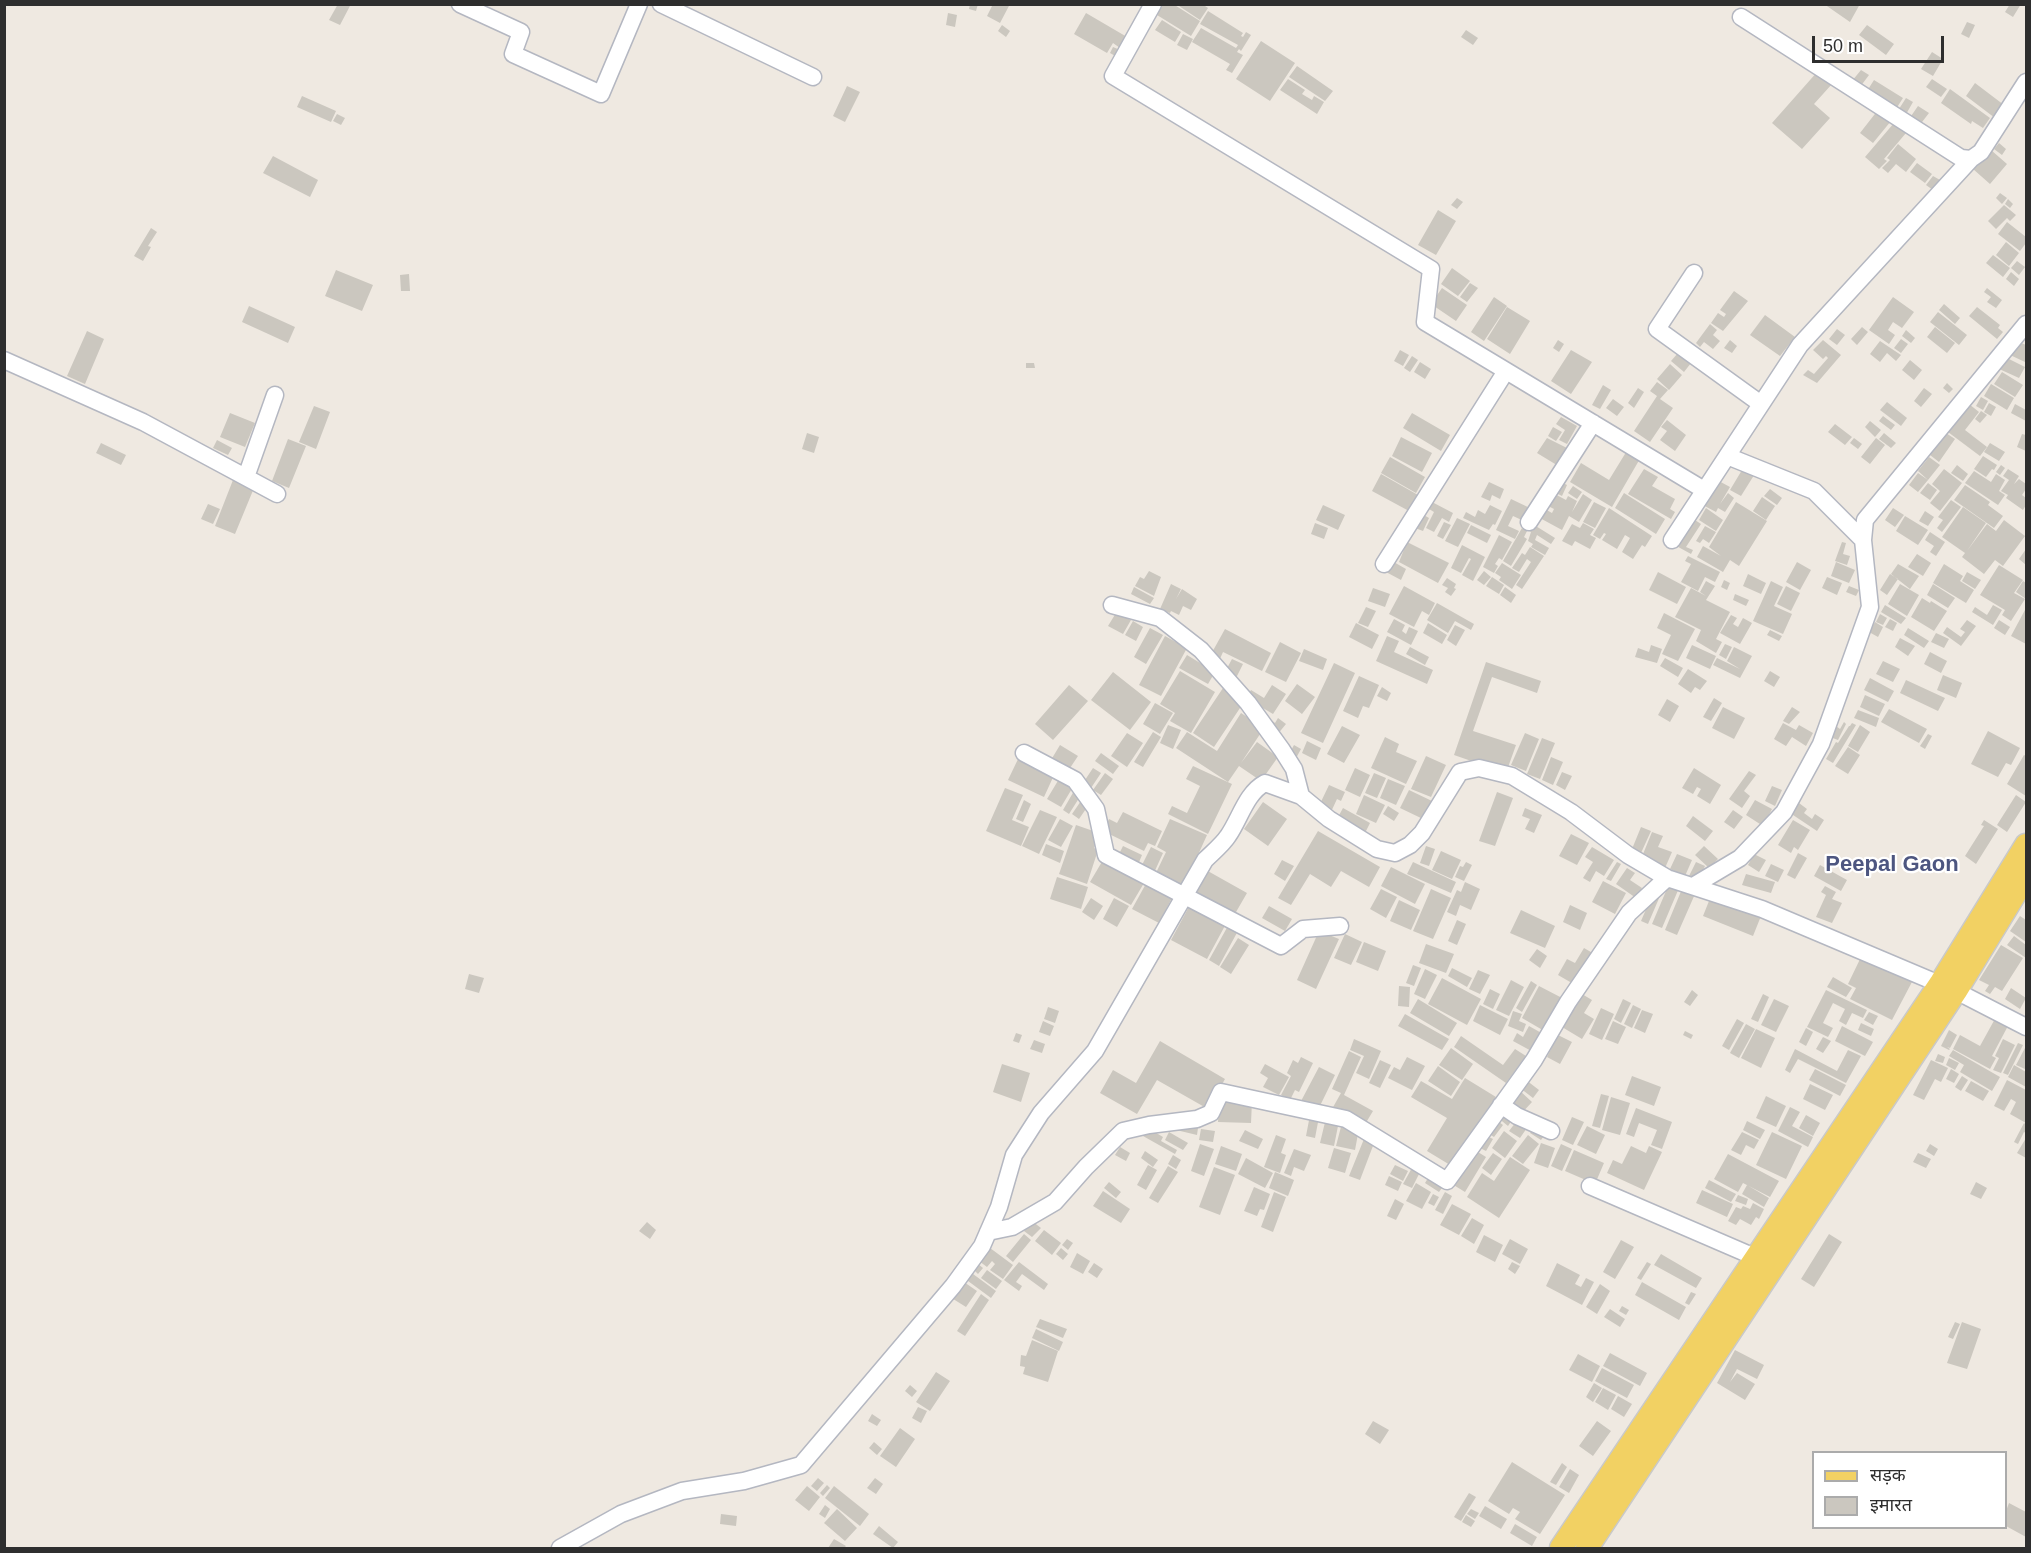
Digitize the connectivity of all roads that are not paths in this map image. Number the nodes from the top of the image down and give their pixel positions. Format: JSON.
{"nodes":[{"id":1,"x":460,"y":4,"type":"edge"},
{"id":2,"x":639,"y":4,"type":"edge"},
{"id":3,"x":661,"y":4,"type":"edge"},
{"id":4,"x":1153,"y":4,"type":"edge"},
{"id":5,"x":1741,"y":17,"type":"dead end"},
{"id":6,"x":813,"y":77,"type":"dead end"},
{"id":7,"x":2026,"y":82,"type":"edge"},
{"id":8,"x":1971,"y":159,"type":"junction"},
{"id":9,"x":1694,"y":273,"type":"dead end"},
{"id":10,"x":2026,"y":324,"type":"edge"},
{"id":11,"x":4,"y":360,"type":"edge"},
{"id":12,"x":1506,"y":371,"type":"junction"},
{"id":13,"x":275,"y":395,"type":"dead end"},
{"id":14,"x":1761,"y":404,"type":"junction"},
{"id":15,"x":1593,"y":423,"type":"junction"},
{"id":16,"x":1727,"y":456,"type":"junction"},
{"id":17,"x":246,"y":477,"type":"junction"},
{"id":18,"x":1704,"y":490,"type":"junction"},
{"id":19,"x":277,"y":494,"type":"dead end"},
{"id":20,"x":1528,"y":522,"type":"dead end"},
{"id":21,"x":1672,"y":540,"type":"dead end"},
{"id":22,"x":1863,"y":540,"type":"junction"},
{"id":23,"x":1384,"y":564,"type":"dead end"},
{"id":24,"x":1112,"y":605,"type":"dead end"},
{"id":25,"x":1024,"y":753,"type":"dead end"},
{"id":26,"x":1301,"y":796,"type":"junction"},
{"id":27,"x":2026,"y":845,"type":"edge"},
{"id":28,"x":2026,"y":876,"type":"edge"},
{"id":29,"x":1667,"y":878,"type":"junction"},
{"id":30,"x":1693,"y":886,"type":"junction"},
{"id":31,"x":1184,"y":897,"type":"junction"},
{"id":32,"x":1340,"y":926,"type":"dead end"},
{"id":33,"x":1948,"y":988,"type":"junction"},
{"id":34,"x":2026,"y":1026,"type":"edge"},
{"id":35,"x":1501,"y":1105,"type":"junction"},
{"id":36,"x":1551,"y":1131,"type":"dead end"},
{"id":37,"x":1590,"y":1186,"type":"dead end"},
{"id":38,"x":988,"y":1232,"type":"junction"},
{"id":39,"x":1757,"y":1258,"type":"junction"},
{"id":40,"x":560,"y":1548,"type":"edge"},
{"id":41,"x":1561,"y":1548,"type":"edge"},
{"id":42,"x":1587,"y":1548,"type":"edge"}],
"edges":[{"from":1,"to":2,"type":"street"},
{"from":3,"to":6,"type":"street"},
{"from":4,"to":12,"type":"street"},
{"from":5,"to":8,"type":"street"},
{"from":7,"to":8,"type":"street"},
{"from":8,"to":14,"type":"street"},
{"from":9,"to":14,"type":"street"},
{"from":10,"to":22,"type":"street"},
{"from":11,"to":17,"type":"street"},
{"from":12,"to":15,"type":"street"},
{"from":12,"to":23,"type":"street"},
{"from":13,"to":17,"type":"street"},
{"from":14,"to":16,"type":"street"},
{"from":15,"to":18,"type":"street"},
{"from":15,"to":20,"type":"street"},
{"from":16,"to":18,"type":"street"},
{"from":16,"to":22,"type":"street"},
{"from":17,"to":19,"type":"street"},
{"from":18,"to":21,"type":"street"},
{"from":22,"to":30,"type":"street"},
{"from":24,"to":26,"type":"street"},
{"from":25,"to":31,"type":"street"},
{"from":26,"to":29,"type":"street"},
{"from":26,"to":31,"type":"street"},
{"from":27,"to":33,"type":"main road"},
{"from":28,"to":33,"type":"main road"},
{"from":29,"to":30,"type":"street"},
{"from":29,"to":35,"type":"street"},
{"from":30,"to":33,"type":"street"},
{"from":31,"to":32,"type":"street"},
{"from":31,"to":38,"type":"street"},
{"from":33,"to":34,"type":"street"},
{"from":33,"to":39,"type":"main road"},
{"from":33,"to":42,"type":"main road"},
{"from":35,"to":36,"type":"street"},
{"from":35,"to":38,"type":"street"},
{"from":37,"to":39,"type":"street"},
{"from":38,"to":40,"type":"street"},
{"from":39,"to":41,"type":"main road"}]}
